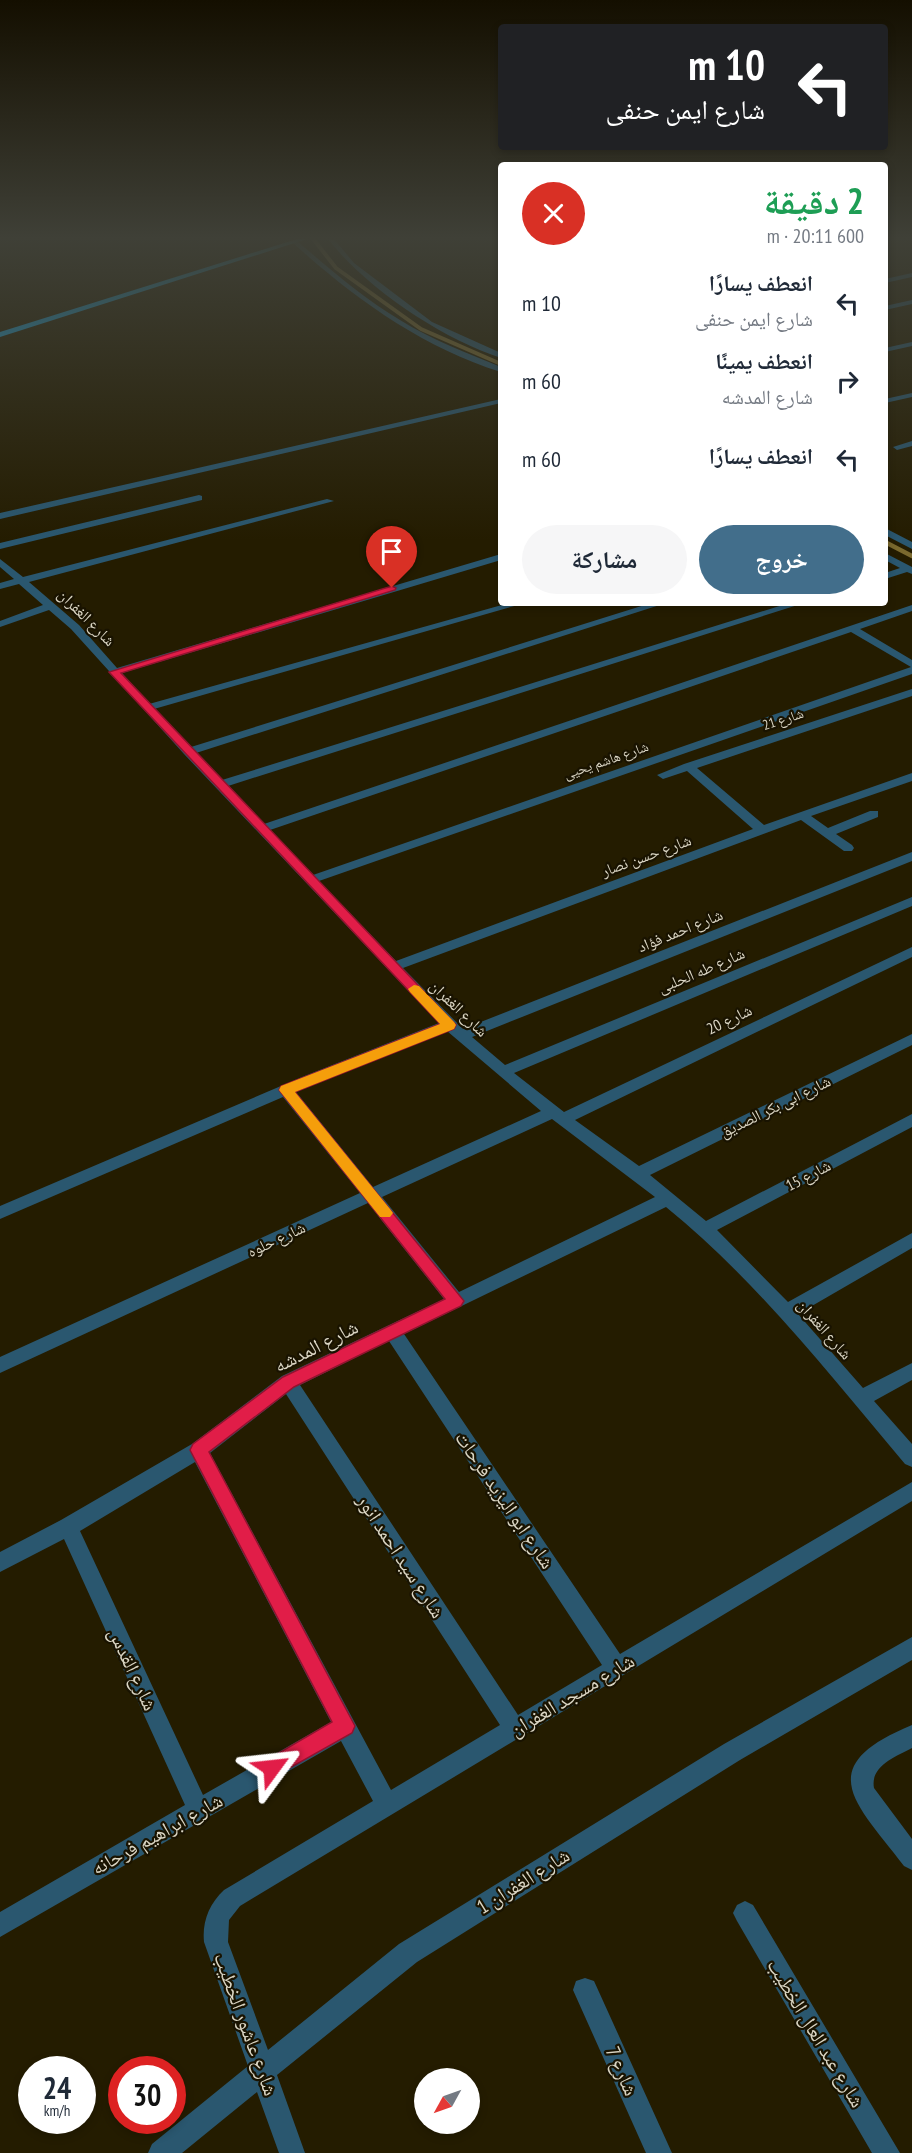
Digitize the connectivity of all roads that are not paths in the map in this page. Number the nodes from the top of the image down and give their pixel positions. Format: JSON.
{"nodes":[{"id":1,"x":432,"y":339,"type":"edge"},
{"id":2,"x":465,"y":339,"type":"edge"},
{"id":3,"x":912,"y":344,"type":"edge"},
{"id":4,"x":888,"y":349,"type":"edge"},
{"id":5,"x":498,"y":355,"type":"edge"},
{"id":6,"x":498,"y":369,"type":"edge"},
{"id":7,"x":912,"y":394,"type":"edge"},
{"id":8,"x":888,"y":400,"type":"edge"},
{"id":9,"x":498,"y":402,"type":"edge"},
{"id":10,"x":912,"y":443,"type":"edge"},
{"id":11,"x":897,"y":447,"type":"dead end"},
{"id":12,"x":200,"y":498,"type":"dead end"},
{"id":13,"x":330,"y":501,"type":"dead end"},
{"id":14,"x":0,"y":516,"type":"edge"},
{"id":15,"x":888,"y":533,"type":"edge"},
{"id":16,"x":0,"y":546,"type":"edge"},
{"id":17,"x":912,"y":546,"type":"edge"},
{"id":18,"x":498,"y":558,"type":"edge"},
{"id":19,"x":888,"y":558,"type":"edge"},
{"id":20,"x":0,"y":562,"type":"edge"},
{"id":21,"x":910,"y":570,"type":"edge"},
{"id":22,"x":888,"y":575,"type":"edge"},
{"id":23,"x":20,"y":579,"type":"junction"},
{"id":24,"x":0,"y":586,"type":"edge"},
{"id":25,"x":52,"y":605,"type":"junction"},
{"id":26,"x":509,"y":606,"type":"edge"},
{"id":27,"x":652,"y":606,"type":"edge"},
{"id":28,"x":789,"y":606,"type":"edge"},
{"id":29,"x":912,"y":608,"type":"edge"},
{"id":30,"x":0,"y":624,"type":"edge"},
{"id":31,"x":850,"y":628,"type":"junction"},
{"id":32,"x":912,"y":664,"type":"edge"},
{"id":33,"x":912,"y":670,"type":"edge"},
{"id":34,"x":114,"y":672,"type":"junction"},
{"id":35,"x":912,"y":692,"type":"edge"},
{"id":36,"x":147,"y":708,"type":"junction"},
{"id":37,"x":188,"y":752,"type":"junction"},
{"id":38,"x":688,"y":766,"type":"junction"},
{"id":39,"x":663,"y":775,"type":"dead end"},
{"id":40,"x":912,"y":777,"type":"edge"},
{"id":41,"x":219,"y":785,"type":"junction"},
{"id":42,"x":874,"y":814,"type":"dead end"},
{"id":43,"x":802,"y":815,"type":"junction"},
{"id":44,"x":261,"y":829,"type":"junction"},
{"id":45,"x":762,"y":830,"type":"junction"},
{"id":46,"x":827,"y":833,"type":"junction"},
{"id":47,"x":848,"y":848,"type":"dead end"},
{"id":48,"x":912,"y":856,"type":"edge"},
{"id":49,"x":310,"y":880,"type":"junction"},
{"id":50,"x":912,"y":901,"type":"edge"},
{"id":51,"x":912,"y":951,"type":"edge"},
{"id":52,"x":393,"y":968,"type":"junction"},
{"id":53,"x":455,"y":1030,"type":"junction"},
{"id":54,"x":912,"y":1039,"type":"edge"},
{"id":55,"x":503,"y":1072,"type":"junction"},
{"id":56,"x":286,"y":1090,"type":"junction"},
{"id":57,"x":557,"y":1116,"type":"junction"},
{"id":58,"x":912,"y":1120,"type":"edge"},
{"id":59,"x":639,"y":1174,"type":"junction"},
{"id":60,"x":371,"y":1196,"type":"junction"},
{"id":61,"x":669,"y":1198,"type":"junction"},
{"id":62,"x":0,"y":1214,"type":"edge"},
{"id":63,"x":705,"y":1229,"type":"junction"},
{"id":64,"x":912,"y":1240,"type":"edge"},
{"id":65,"x":456,"y":1301,"type":"junction"},
{"id":66,"x":786,"y":1312,"type":"junction"},
{"id":67,"x":393,"y":1332,"type":"junction"},
{"id":68,"x":0,"y":1365,"type":"edge"},
{"id":69,"x":912,"y":1371,"type":"edge"},
{"id":70,"x":288,"y":1382,"type":"junction"},
{"id":71,"x":861,"y":1399,"type":"junction"},
{"id":72,"x":199,"y":1450,"type":"junction"},
{"id":73,"x":912,"y":1458,"type":"edge"},
{"id":74,"x":912,"y":1491,"type":"edge"},
{"id":75,"x":68,"y":1527,"type":"junction"},
{"id":76,"x":0,"y":1562,"type":"edge"},
{"id":77,"x":912,"y":1648,"type":"edge"},
{"id":78,"x":617,"y":1668,"type":"junction"},
{"id":79,"x":345,"y":1726,"type":"junction"},
{"id":80,"x":514,"y":1729,"type":"junction"},
{"id":81,"x":912,"y":1737,"type":"edge"},
{"id":82,"x":387,"y":1805,"type":"junction"},
{"id":83,"x":199,"y":1811,"type":"junction"},
{"id":84,"x":912,"y":1858,"type":"edge"},
{"id":85,"x":232,"y":1898,"type":"joint"},
{"id":86,"x":745,"y":1913,"type":"dead end"},
{"id":87,"x":0,"y":1925,"type":"edge"},
{"id":88,"x":585,"y":1990,"type":"dead end"},
{"id":89,"x":262,"y":2071,"type":"junction"},
{"id":90,"x":161,"y":2153,"type":"edge"},
{"id":91,"x":292,"y":2153,"type":"edge"},
{"id":92,"x":659,"y":2153,"type":"edge"},
{"id":93,"x":887,"y":2153,"type":"edge"}],
"edges":[{"from":1,"to":6,"type":"street"},
{"from":2,"to":5,"type":"street"},
{"from":3,"to":4,"type":"street"},
{"from":7,"to":8,"type":"street"},
{"from":9,"to":14,"type":"street"},
{"from":10,"to":11,"type":"street"},
{"from":12,"to":16,"type":"street"},
{"from":13,"to":23,"type":"street"},
{"from":15,"to":17,"type":"street"},
{"from":18,"to":34,"type":"street"},
{"from":19,"to":21,"type":"street"},
{"from":20,"to":23,"type":"street","name":"شارع الغفران"},
{"from":21,"to":22,"type":"street"},
{"from":23,"to":24,"type":"street"},
{"from":23,"to":25,"type":"street","name":"شارع الغفران"},
{"from":25,"to":30,"type":"street"},
{"from":25,"to":34,"type":"street","name":"شارع الغفران"},
{"from":26,"to":36,"type":"street"},
{"from":27,"to":37,"type":"street"},
{"from":28,"to":41,"type":"street"},
{"from":29,"to":31,"type":"street"},
{"from":31,"to":32,"type":"street"},
{"from":31,"to":44,"type":"street"},
{"from":33,"to":49,"type":"street","name":"شارع هاشم يحيى"},
{"from":34,"to":36,"type":"street","name":"شارع الغفران"},
{"from":35,"to":38,"type":"street","name":"شارع 21"},
{"from":36,"to":37,"type":"street","name":"شارع الغفران"},
{"from":37,"to":41,"type":"street","name":"شارع الغفران"},
{"from":38,"to":39,"type":"street","name":"شارع 21"},
{"from":38,"to":45,"type":"street"},
{"from":40,"to":43,"type":"street","name":"شارع حسن نصار"},
{"from":41,"to":44,"type":"street","name":"شارع الغفران"},
{"from":42,"to":46,"type":"street"},
{"from":43,"to":45,"type":"street","name":"شارع حسن نصار"},
{"from":43,"to":46,"type":"street"},
{"from":44,"to":49,"type":"street","name":"شارع الغفران"},
{"from":45,"to":52,"type":"street","name":"شارع حسن نصار"},
{"from":46,"to":47,"type":"street"},
{"from":48,"to":53,"type":"street","name":"شارع احمد فؤاد"},
{"from":49,"to":52,"type":"street","name":"شارع الغفران"},
{"from":50,"to":55,"type":"street","name":"شارع طه الحلبى"},
{"from":51,"to":57,"type":"street","name":"شارع 20"},
{"from":52,"to":53,"type":"street","name":"شارع الغفران"},
{"from":53,"to":55,"type":"street","name":"شارع الغفران"},
{"from":53,"to":56,"type":"street","name":"شارع احمد فؤاد"},
{"from":54,"to":59,"type":"street","name":"شارع ابى بكر الصديق"},
{"from":55,"to":57,"type":"street","name":"شارع الغفران"},
{"from":56,"to":60,"type":"street"},
{"from":56,"to":62,"type":"street","name":"شارع احمد فؤاد"},
{"from":57,"to":59,"type":"street","name":"شارع الغفران"},
{"from":57,"to":60,"type":"street","name":"شارع حلوه"},
{"from":58,"to":63,"type":"street","name":"شارع 15"},
{"from":59,"to":61,"type":"street","name":"شارع الغفران"},
{"from":60,"to":65,"type":"street"},
{"from":60,"to":68,"type":"street","name":"شارع حلوه"},
{"from":61,"to":63,"type":"street","name":"شارع الغفران"},
{"from":61,"to":65,"type":"street","name":"شارع المدشه"},
{"from":63,"to":66,"type":"street","name":"شارع الغفران"},
{"from":64,"to":66,"type":"street"},
{"from":65,"to":67,"type":"street","name":"شارع المدشه"},
{"from":66,"to":71,"type":"street","name":"شارع الغفران"},
{"from":67,"to":70,"type":"street","name":"شارع المدشه"},
{"from":67,"to":78,"type":"street","name":"شارع ابو اليزيد فرحات"},
{"from":69,"to":71,"type":"street"},
{"from":70,"to":72,"type":"street","name":"شارع المدشه"},
{"from":70,"to":80,"type":"street","name":"شارع سيد احمد انور"},
{"from":71,"to":73,"type":"street","name":"شارع الغفران"},
{"from":72,"to":75,"type":"street","name":"شارع المدشه"},
{"from":72,"to":79,"type":"street"},
{"from":74,"to":78,"type":"street","name":"شارع مسجد الغفران"},
{"from":75,"to":76,"type":"street","name":"شارع المدشه"},
{"from":75,"to":83,"type":"street","name":"شارع القدس"},
{"from":77,"to":89,"type":"street","name":"شارع الغفران 1"},
{"from":78,"to":80,"type":"street","name":"شارع مسجد الغفران"},
{"from":79,"to":82,"type":"street"},
{"from":79,"to":83,"type":"street","name":"شارع ابراهيم فرحانه"},
{"from":80,"to":82,"type":"street","name":"شارع مسجد الغفران"},
{"from":81,"to":84,"type":"street"},
{"from":82,"to":85,"type":"street","name":"شارع مسجد الغفران"},
{"from":83,"to":87,"type":"street","name":"شارع ابراهيم فرحانه"},
{"from":85,"to":89,"type":"street","name":"شارع عاشور الخطيب"},
{"from":86,"to":93,"type":"street","name":"شارع عبد العال الخطيب"},
{"from":88,"to":92,"type":"street","name":"شارع 7"},
{"from":89,"to":90,"type":"street","name":"شارع الغفران 1"},
{"from":89,"to":91,"type":"street","name":"شارع عاشور الخطيب"}]}
